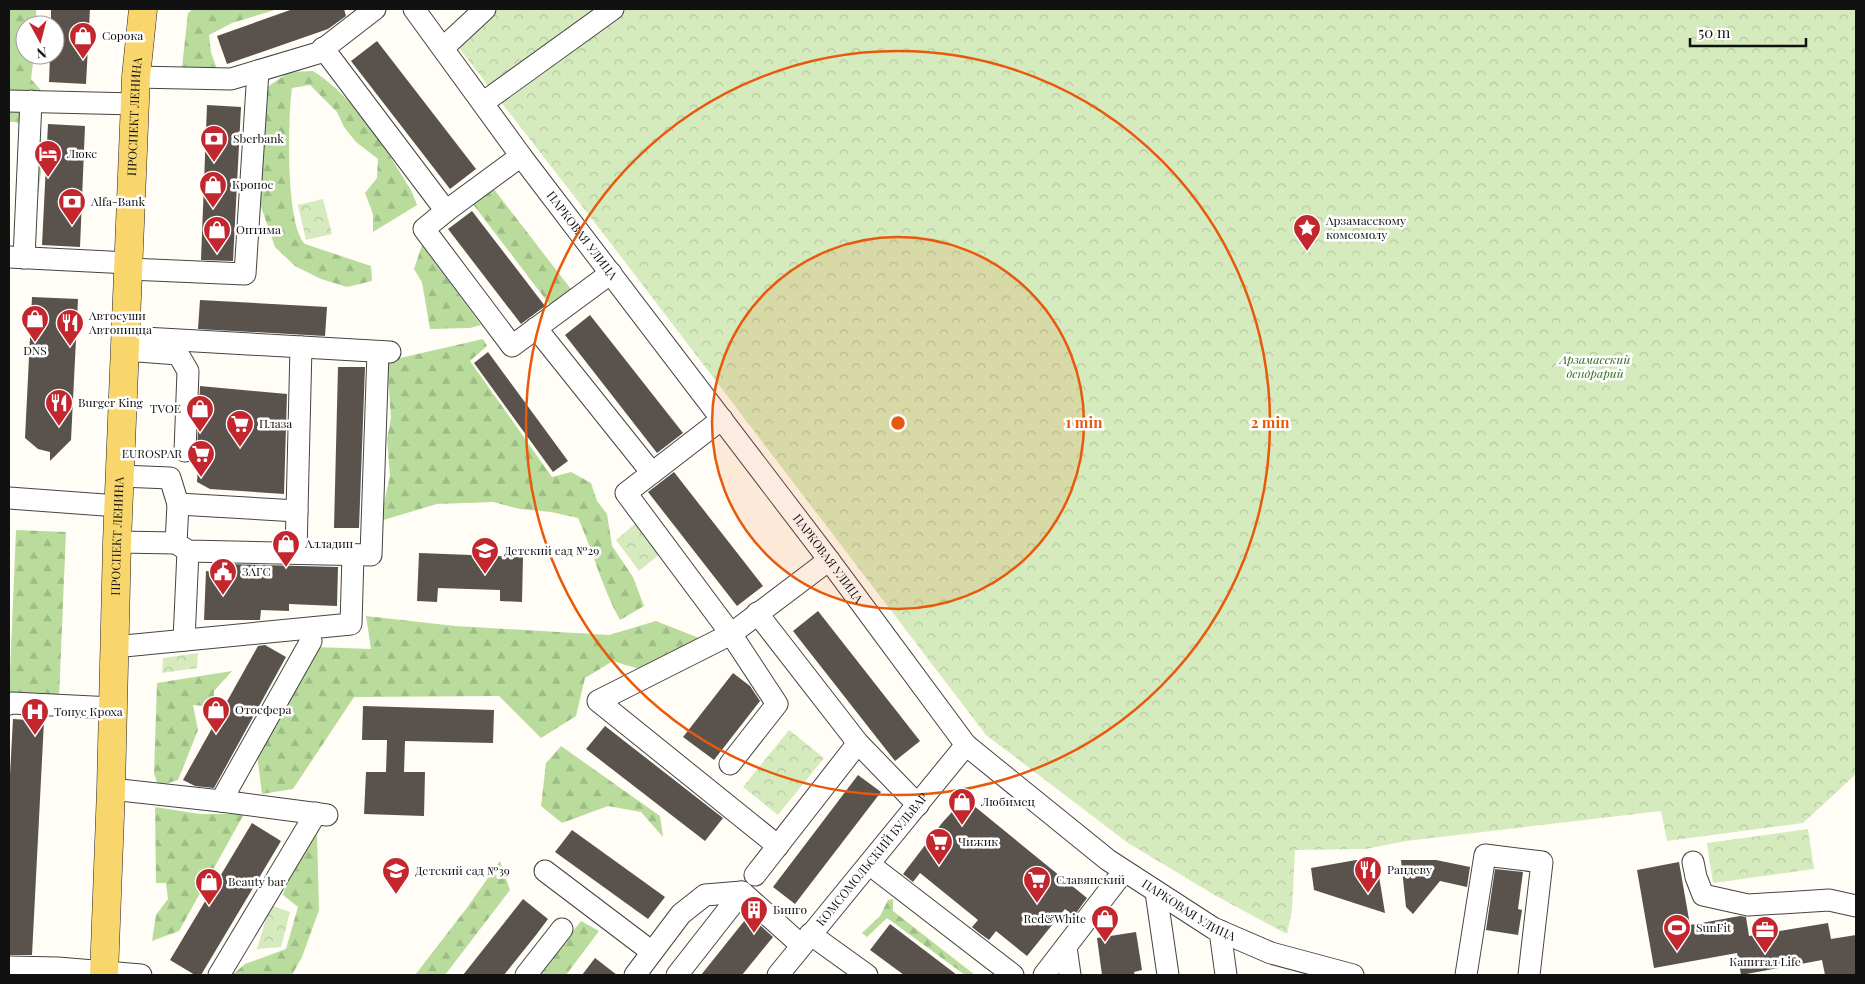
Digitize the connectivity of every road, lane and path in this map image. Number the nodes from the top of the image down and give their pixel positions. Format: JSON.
{"nodes":[{"id":1,"x":143,"y":9,"type":"edge"},
{"id":2,"x":375,"y":9,"type":"edge"},
{"id":3,"x":414,"y":9,"type":"edge"},
{"id":4,"x":485,"y":9,"type":"edge"},
{"id":5,"x":613,"y":9,"type":"edge"},
{"id":6,"x":323,"y":48,"type":"junction"},
{"id":7,"x":443,"y":48,"type":"junction"},
{"id":8,"x":258,"y":70,"type":"junction"},
{"id":9,"x":136,"y":77,"type":"junction"},
{"id":10,"x":9,"y":101,"type":"edge"},
{"id":11,"x":31,"y":101,"type":"junction"},
{"id":12,"x":484,"y":102,"type":"junction"},
{"id":13,"x":136,"y":104,"type":"junction"},
{"id":14,"x":521,"y":156,"type":"junction"},
{"id":15,"x":446,"y":211,"type":"junction"},
{"id":16,"x":16,"y":258,"type":"edge"},
{"id":17,"x":129,"y":266,"type":"junction"},
{"id":18,"x":611,"y":273,"type":"junction"},
{"id":19,"x":536,"y":328,"type":"junction"},
{"id":20,"x":125,"y":343,"type":"junction"},
{"id":21,"x":301,"y":347,"type":"junction"},
{"id":22,"x":722,"y":419,"type":"junction"},
{"id":23,"x":185,"y":451,"type":"dead end"},
{"id":24,"x":652,"y":473,"type":"junction"},
{"id":25,"x":120,"y":476,"type":"junction"},
{"id":26,"x":9,"y":498,"type":"edge"},
{"id":27,"x":178,"y":504,"type":"junction"},
{"id":28,"x":118,"y":506,"type":"junction"},
{"id":29,"x":298,"y":510,"type":"junction"},
{"id":30,"x":117,"y":542,"type":"junction"},
{"id":31,"x":182,"y":547,"type":"junction"},
{"id":32,"x":296,"y":553,"type":"junction"},
{"id":33,"x":352,"y":555,"type":"junction"},
{"id":34,"x":829,"y":560,"type":"junction"},
{"id":35,"x":757,"y":614,"type":"junction"},
{"id":36,"x":731,"y":634,"type":"junction"},
{"id":37,"x":184,"y":640,"type":"junction"},
{"id":38,"x":311,"y":641,"type":"dead end"},
{"id":39,"x":114,"y":647,"type":"junction"},
{"id":40,"x":9,"y":704,"type":"edge"},
{"id":41,"x":113,"y":708,"type":"junction"},
{"id":42,"x":858,"y":743,"type":"junction"},
{"id":43,"x":966,"y":745,"type":"junction"},
{"id":44,"x":730,"y":764,"type":"dead end"},
{"id":45,"x":111,"y":789,"type":"junction"},
{"id":46,"x":221,"y":801,"type":"junction"},
{"id":47,"x":918,"y":805,"type":"junction"},
{"id":48,"x":778,"y":846,"type":"junction"},
{"id":49,"x":1692,"y":862,"type":"dead end"},
{"id":50,"x":869,"y":864,"type":"junction"},
{"id":51,"x":545,"y":871,"type":"dead end"},
{"id":52,"x":1124,"y":871,"type":"junction"},
{"id":53,"x":755,"y":875,"type":"dead end"},
{"id":54,"x":742,"y":892,"type":"junction"},
{"id":55,"x":1156,"y":892,"type":"junction"},
{"id":56,"x":1856,"y":906,"type":"edge"},
{"id":57,"x":562,"y":929,"type":"dead end"},
{"id":58,"x":1220,"y":931,"type":"junction"},
{"id":59,"x":806,"y":940,"type":"junction"},
{"id":60,"x":1066,"y":947,"type":"junction"},
{"id":61,"x":652,"y":952,"type":"junction"},
{"id":62,"x":9,"y":967,"type":"edge"},
{"id":63,"x":104,"y":974,"type":"edge"},
{"id":64,"x":141,"y":975,"type":"edge"},
{"id":65,"x":219,"y":975,"type":"edge"},
{"id":66,"x":526,"y":975,"type":"edge"},
{"id":67,"x":635,"y":975,"type":"edge"},
{"id":68,"x":677,"y":975,"type":"edge"},
{"id":69,"x":778,"y":975,"type":"edge"},
{"id":70,"x":867,"y":975,"type":"edge"},
{"id":71,"x":1013,"y":975,"type":"edge"},
{"id":72,"x":1044,"y":975,"type":"edge"},
{"id":73,"x":1070,"y":975,"type":"edge"},
{"id":74,"x":1168,"y":975,"type":"edge"},
{"id":75,"x":1226,"y":975,"type":"edge"},
{"id":76,"x":1353,"y":975,"type":"edge"},
{"id":77,"x":1466,"y":975,"type":"edge"},
{"id":78,"x":1529,"y":975,"type":"edge"}],
"edges":[{"from":1,"to":9,"type":"main road","name":"ПРОСПЕКТ ЛЕНИНА"},
{"from":2,"to":6,"type":"street"},
{"from":3,"to":7,"type":"street","name":"ПАРКОВАЯ УЛИЦА"},
{"from":4,"to":7,"type":"street"},
{"from":5,"to":12,"type":"street"},
{"from":6,"to":8,"type":"street"},
{"from":6,"to":15,"type":"street"},
{"from":7,"to":12,"type":"street","name":"ПАРКОВАЯ УЛИЦА"},
{"from":8,"to":9,"type":"street"},
{"from":8,"to":17,"type":"street"},
{"from":9,"to":13,"type":"main road","name":"ПРОСПЕКТ ЛЕНИНА"},
{"from":10,"to":11,"type":"street"},
{"from":11,"to":13,"type":"street"},
{"from":11,"to":16,"type":"street"},
{"from":12,"to":14,"type":"street","name":"ПАРКОВАЯ УЛИЦА"},
{"from":13,"to":17,"type":"main road","name":"ПРОСПЕКТ ЛЕНИНА"},
{"from":14,"to":15,"type":"street"},
{"from":14,"to":18,"type":"street","name":"ПАРКОВАЯ УЛИЦА"},
{"from":15,"to":19,"type":"street"},
{"from":16,"to":17,"type":"street"},
{"from":17,"to":20,"type":"main road","name":"ПРОСПЕКТ ЛЕНИНА"},
{"from":18,"to":19,"type":"street"},
{"from":18,"to":22,"type":"street","name":"ПАРКОВАЯ УЛИЦА"},
{"from":19,"to":24,"type":"street"},
{"from":20,"to":21,"type":"street"},
{"from":20,"to":23,"type":"street"},
{"from":20,"to":25,"type":"main road","name":"ПРОСПЕКТ ЛЕНИНА"},
{"from":21,"to":29,"type":"street"},
{"from":21,"to":33,"type":"street"},
{"from":22,"to":24,"type":"street"},
{"from":22,"to":34,"type":"street","name":"ПАРКОВАЯ УЛИЦА"},
{"from":24,"to":36,"type":"street"},
{"from":25,"to":27,"type":"street"},
{"from":25,"to":28,"type":"main road","name":"ПРОСПЕКТ ЛЕНИНА"},
{"from":26,"to":28,"type":"street"},
{"from":27,"to":29,"type":"street"},
{"from":27,"to":31,"type":"street"},
{"from":28,"to":30,"type":"main road","name":"ПРОСПЕКТ ЛЕНИНА"},
{"from":29,"to":32,"type":"street"},
{"from":30,"to":31,"type":"street"},
{"from":30,"to":39,"type":"main road","name":"ПРОСПЕКТ ЛЕНИНА"},
{"from":31,"to":32,"type":"street"},
{"from":31,"to":37,"type":"street"},
{"from":32,"to":33,"type":"street"},
{"from":33,"to":37,"type":"street"},
{"from":34,"to":35,"type":"street"},
{"from":34,"to":43,"type":"street","name":"ПАРКОВАЯ УЛИЦА"},
{"from":35,"to":36,"type":"street"},
{"from":35,"to":42,"type":"street"},
{"from":36,"to":44,"type":"street"},
{"from":36,"to":48,"type":"street"},
{"from":37,"to":39,"type":"street"},
{"from":38,"to":46,"type":"street"},
{"from":39,"to":41,"type":"main road","name":"ПРОСПЕКТ ЛЕНИНА"},
{"from":40,"to":41,"type":"street"},
{"from":41,"to":45,"type":"main road","name":"ПРОСПЕКТ ЛЕНИНА"},
{"from":42,"to":47,"type":"street"},
{"from":42,"to":48,"type":"street"},
{"from":43,"to":47,"type":"street","name":"КОМСОМОЛЬСКИЙ БУЛЬВАР"},
{"from":43,"to":52,"type":"street","name":"ПАРКОВАЯ УЛИЦА"},
{"from":45,"to":46,"type":"street"},
{"from":45,"to":63,"type":"main road","name":"ПРОСПЕКТ ЛЕНИНА"},
{"from":46,"to":65,"type":"street"},
{"from":47,"to":50,"type":"street","name":"КОМСОМОЛЬСКИЙ БУЛЬВАР"},
{"from":48,"to":53,"type":"street"},
{"from":49,"to":56,"type":"street"},
{"from":50,"to":59,"type":"street","name":"КОМСОМОЛЬСКИЙ БУЛЬВАР"},
{"from":50,"to":71,"type":"street"},
{"from":51,"to":61,"type":"street"},
{"from":52,"to":55,"type":"street","name":"ПАРКОВАЯ УЛИЦА"},
{"from":52,"to":60,"type":"street"},
{"from":54,"to":59,"type":"street"},
{"from":54,"to":61,"type":"street"},
{"from":54,"to":68,"type":"street"},
{"from":55,"to":58,"type":"street","name":"ПАРКОВАЯ УЛИЦА"},
{"from":55,"to":74,"type":"street"},
{"from":57,"to":66,"type":"street"},
{"from":58,"to":75,"type":"street"},
{"from":58,"to":76,"type":"street","name":"ПАРКОВАЯ УЛИЦА"},
{"from":59,"to":69,"type":"street","name":"КОМСОМОЛЬСКИЙ БУЛЬВАР"},
{"from":59,"to":70,"type":"street"},
{"from":60,"to":72,"type":"street"},
{"from":60,"to":73,"type":"street"},
{"from":61,"to":67,"type":"street"},
{"from":62,"to":63,"type":"street"},
{"from":63,"to":64,"type":"street"},
{"from":77,"to":78,"type":"street"}]}
